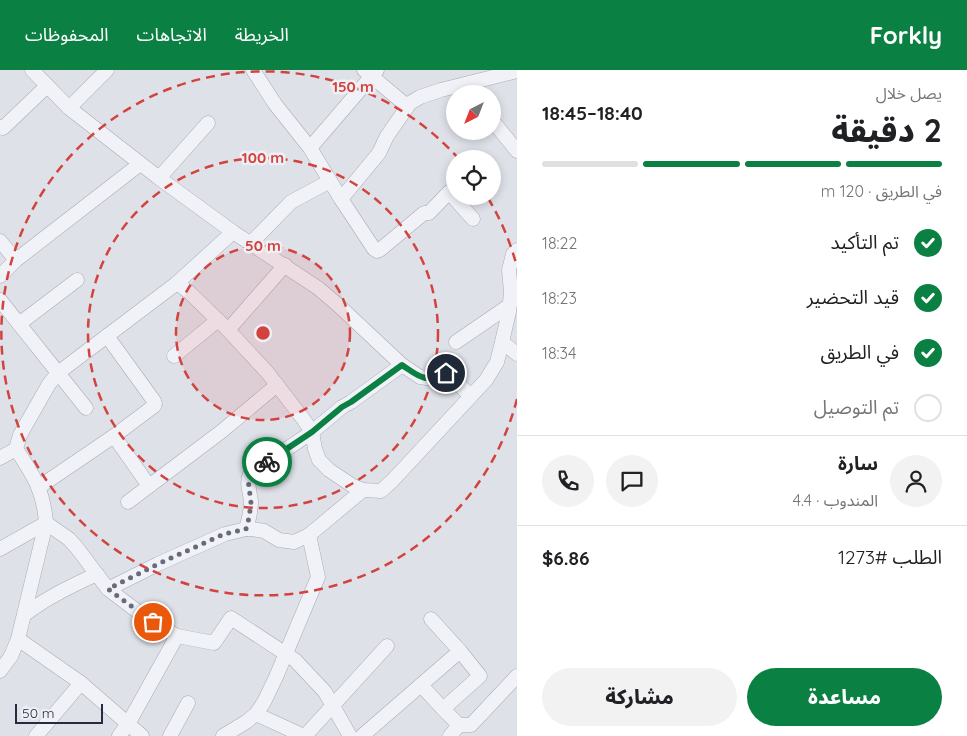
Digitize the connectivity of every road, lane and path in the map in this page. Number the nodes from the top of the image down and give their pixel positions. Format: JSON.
{"nodes":[{"id":1,"x":32,"y":70,"type":"edge"},
{"id":2,"x":107,"y":70,"type":"edge"},
{"id":3,"x":253,"y":70,"type":"edge"},
{"id":4,"x":517,"y":70,"type":"edge"},
{"id":5,"x":371,"y":72,"type":"edge"},
{"id":6,"x":47,"y":86,"type":"junction"},
{"id":7,"x":407,"y":106,"type":"junction"},
{"id":8,"x":70,"y":108,"type":"junction"},
{"id":9,"x":208,"y":123,"type":"dead end"},
{"id":10,"x":0,"y":127,"type":"edge"},
{"id":11,"x":501,"y":131,"type":"edge"},
{"id":12,"x":310,"y":148,"type":"junction"},
{"id":13,"x":517,"y":151,"type":"edge"},
{"id":14,"x":140,"y":164,"type":"junction"},
{"id":15,"x":159,"y":178,"type":"junction"},
{"id":16,"x":330,"y":181,"type":"junction"},
{"id":17,"x":341,"y":199,"type":"junction"},
{"id":18,"x":473,"y":219,"type":"dead end"},
{"id":19,"x":233,"y":232,"type":"junction"},
{"id":20,"x":0,"y":241,"type":"edge"},
{"id":21,"x":251,"y":243,"type":"junction"},
{"id":22,"x":517,"y":250,"type":"edge"},
{"id":23,"x":16,"y":260,"type":"junction"},
{"id":24,"x":285,"y":265,"type":"junction"},
{"id":25,"x":0,"y":276,"type":"edge"},
{"id":26,"x":76,"y":280,"type":"dead end"},
{"id":27,"x":177,"y":283,"type":"junction"},
{"id":28,"x":0,"y":300,"type":"edge"},
{"id":29,"x":510,"y":305,"type":"junction"},
{"id":30,"x":19,"y":324,"type":"junction"},
{"id":31,"x":223,"y":325,"type":"junction"},
{"id":32,"x":107,"y":336,"type":"junction"},
{"id":33,"x":456,"y":342,"type":"dead end"},
{"id":34,"x":502,"y":342,"type":"junction"},
{"id":35,"x":517,"y":354,"type":"edge"},
{"id":36,"x":174,"y":356,"type":"dead end"},
{"id":37,"x":402,"y":365,"type":"junction"},
{"id":38,"x":58,"y":373,"type":"junction"},
{"id":39,"x":277,"y":385,"type":"junction"},
{"id":40,"x":470,"y":396,"type":"junction"},
{"id":41,"x":86,"y":408,"type":"dead end"},
{"id":42,"x":312,"y":432,"type":"junction"},
{"id":43,"x":114,"y":436,"type":"junction"},
{"id":44,"x":16,"y":449,"type":"junction"},
{"id":45,"x":0,"y":458,"type":"edge"},
{"id":46,"x":149,"y":486,"type":"junction"},
{"id":47,"x":39,"y":487,"type":"junction"},
{"id":48,"x":363,"y":490,"type":"junction"},
{"id":49,"x":128,"y":502,"type":"dead end"},
{"id":50,"x":46,"y":523,"type":"junction"},
{"id":51,"x":246,"y":529,"type":"junction"},
{"id":52,"x":309,"y":534,"type":"junction"},
{"id":53,"x":0,"y":549,"type":"edge"},
{"id":54,"x":97,"y":574,"type":"junction"},
{"id":55,"x":108,"y":589,"type":"junction"},
{"id":56,"x":24,"y":615,"type":"junction"},
{"id":57,"x":430,"y":619,"type":"dead end"},
{"id":58,"x":177,"y":636,"type":"junction"},
{"id":59,"x":18,"y":639,"type":"junction"},
{"id":60,"x":387,"y":646,"type":"dead end"},
{"id":61,"x":460,"y":651,"type":"junction"},
{"id":62,"x":286,"y":654,"type":"junction"},
{"id":63,"x":0,"y":671,"type":"edge"},
{"id":64,"x":517,"y":676,"type":"edge"},
{"id":65,"x":81,"y":683,"type":"junction"},
{"id":66,"x":421,"y":685,"type":"junction"},
{"id":67,"x":188,"y":703,"type":"dead end"},
{"id":68,"x":333,"y":705,"type":"junction"},
{"id":69,"x":444,"y":709,"type":"junction"},
{"id":70,"x":256,"y":714,"type":"junction"},
{"id":71,"x":128,"y":724,"type":"junction"},
{"id":72,"x":460,"y":725,"type":"junction"},
{"id":73,"x":36,"y":736,"type":"edge"},
{"id":74,"x":119,"y":736,"type":"edge"},
{"id":75,"x":142,"y":736,"type":"edge"},
{"id":76,"x":170,"y":736,"type":"edge"},
{"id":77,"x":223,"y":736,"type":"edge"},
{"id":78,"x":305,"y":736,"type":"edge"},
{"id":79,"x":350,"y":736,"type":"edge"},
{"id":80,"x":362,"y":736,"type":"edge"},
{"id":81,"x":450,"y":736,"type":"edge"}],
"edges":[{"from":1,"to":6,"type":"street"},
{"from":2,"to":8,"type":"street"},
{"from":3,"to":12,"type":"street"},
{"from":4,"to":7,"type":"street"},
{"from":5,"to":7,"type":"street"},
{"from":5,"to":12,"type":"street"},
{"from":6,"to":8,"type":"street"},
{"from":6,"to":10,"type":"street"},
{"from":7,"to":17,"type":"street"},
{"from":8,"to":14,"type":"street"},
{"from":9,"to":15,"type":"street"},
{"from":11,"to":13,"type":"street"},
{"from":12,"to":16,"type":"street"},
{"from":14,"to":15,"type":"street"},
{"from":14,"to":23,"type":"street"},
{"from":15,"to":19,"type":"street"},
{"from":16,"to":17,"type":"street"},
{"from":16,"to":21,"type":"street"},
{"from":17,"to":18,"type":"street"},
{"from":19,"to":21,"type":"street"},
{"from":19,"to":27,"type":"street"},
{"from":20,"to":23,"type":"street"},
{"from":21,"to":24,"type":"street"},
{"from":22,"to":29,"type":"street"},
{"from":23,"to":25,"type":"street"},
{"from":24,"to":31,"type":"street"},
{"from":24,"to":37,"type":"street"},
{"from":26,"to":30,"type":"street"},
{"from":27,"to":31,"type":"street"},
{"from":27,"to":32,"type":"street"},
{"from":28,"to":30,"type":"street"},
{"from":29,"to":33,"type":"street"},
{"from":29,"to":34,"type":"street"},
{"from":30,"to":38,"type":"street"},
{"from":31,"to":36,"type":"street"},
{"from":31,"to":39,"type":"street"},
{"from":32,"to":38,"type":"street"},
{"from":32,"to":43,"type":"street"},
{"from":34,"to":35,"type":"street"},
{"from":34,"to":40,"type":"street"},
{"from":37,"to":40,"type":"street"},
{"from":37,"to":42,"type":"street"},
{"from":38,"to":41,"type":"street"},
{"from":38,"to":44,"type":"street"},
{"from":39,"to":42,"type":"street"},
{"from":39,"to":46,"type":"street"},
{"from":40,"to":48,"type":"street"},
{"from":42,"to":48,"type":"street"},
{"from":42,"to":51,"type":"street"},
{"from":43,"to":46,"type":"street"},
{"from":43,"to":47,"type":"street"},
{"from":44,"to":45,"type":"street"},
{"from":44,"to":47,"type":"street"},
{"from":46,"to":49,"type":"street"},
{"from":47,"to":50,"type":"street"},
{"from":48,"to":52,"type":"street"},
{"from":50,"to":53,"type":"street"},
{"from":50,"to":54,"type":"street"},
{"from":50,"to":56,"type":"street"},
{"from":51,"to":52,"type":"street"},
{"from":51,"to":55,"type":"street"},
{"from":52,"to":62,"type":"street"},
{"from":54,"to":55,"type":"street"},
{"from":54,"to":56,"type":"street"},
{"from":55,"to":58,"type":"street"},
{"from":56,"to":59,"type":"street"},
{"from":57,"to":61,"type":"street"},
{"from":58,"to":62,"type":"street"},
{"from":58,"to":71,"type":"street"},
{"from":59,"to":63,"type":"street"},
{"from":59,"to":65,"type":"street"},
{"from":60,"to":68,"type":"street"},
{"from":61,"to":66,"type":"street"},
{"from":61,"to":69,"type":"street"},
{"from":62,"to":68,"type":"street"},
{"from":62,"to":70,"type":"street"},
{"from":64,"to":72,"type":"street"},
{"from":65,"to":71,"type":"street"},
{"from":65,"to":73,"type":"street"},
{"from":66,"to":69,"type":"street"},
{"from":66,"to":80,"type":"street"},
{"from":67,"to":76,"type":"street"},
{"from":68,"to":78,"type":"street"},
{"from":68,"to":79,"type":"street"},
{"from":69,"to":72,"type":"street"},
{"from":70,"to":77,"type":"street"},
{"from":70,"to":78,"type":"street"},
{"from":71,"to":74,"type":"street"},
{"from":71,"to":75,"type":"street"},
{"from":72,"to":81,"type":"street"}]}
